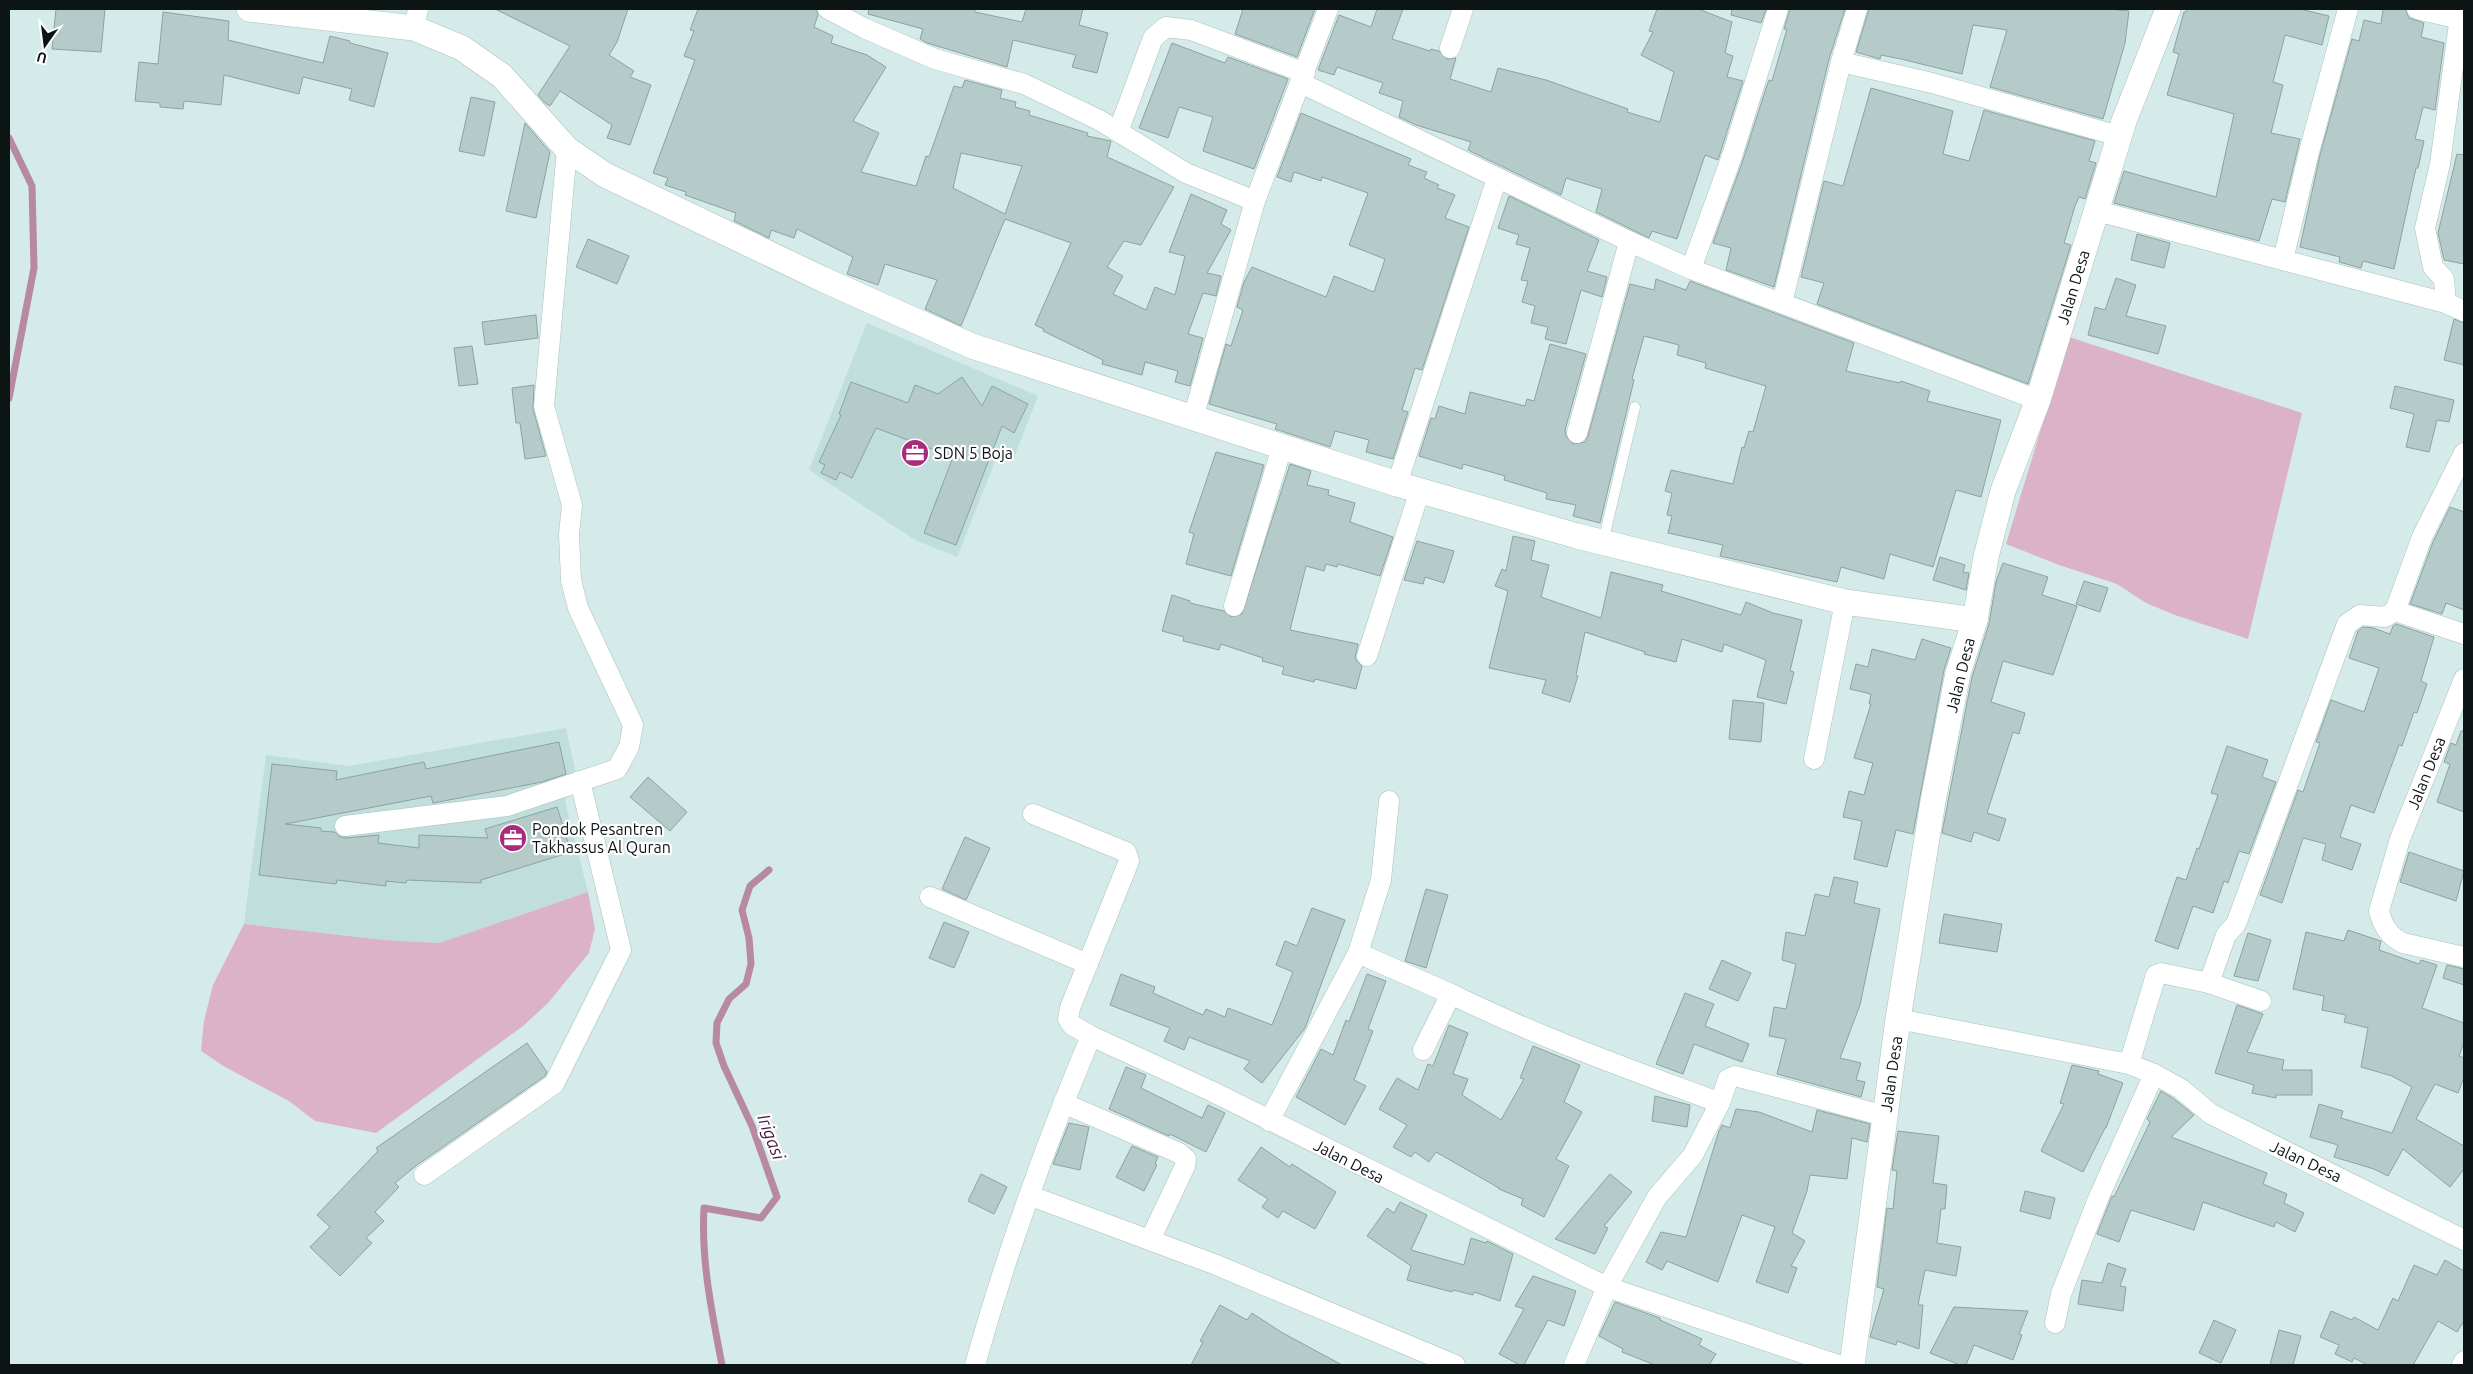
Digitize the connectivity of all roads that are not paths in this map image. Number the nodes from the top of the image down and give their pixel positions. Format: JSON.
{"nodes":[{"id":1,"x":249,"y":9,"type":"edge"},
{"id":2,"x":828,"y":9,"type":"edge"},
{"id":3,"x":1328,"y":9,"type":"edge"},
{"id":4,"x":1463,"y":9,"type":"edge"},
{"id":5,"x":1778,"y":9,"type":"edge"},
{"id":6,"x":1857,"y":9,"type":"edge"},
{"id":7,"x":2168,"y":9,"type":"edge"},
{"id":8,"x":2348,"y":9,"type":"edge"},
{"id":9,"x":2417,"y":9,"type":"edge"},
{"id":10,"x":2461,"y":14,"type":"edge"},
{"id":11,"x":416,"y":19,"type":"edge"},
{"id":12,"x":1450,"y":48,"type":"dead end"},
{"id":13,"x":1841,"y":62,"type":"junction"},
{"id":14,"x":1303,"y":78,"type":"junction"},
{"id":15,"x":1118,"y":132,"type":"junction"},
{"id":16,"x":2119,"y":136,"type":"junction"},
{"id":17,"x":567,"y":149,"type":"junction"},
{"id":18,"x":1497,"y":178,"type":"junction"},
{"id":19,"x":1255,"y":201,"type":"junction"},
{"id":20,"x":2097,"y":211,"type":"junction"},
{"id":21,"x":1630,"y":242,"type":"junction"},
{"id":22,"x":2284,"y":260,"type":"junction"},
{"id":23,"x":1691,"y":269,"type":"junction"},
{"id":24,"x":1782,"y":303,"type":"junction"},
{"id":25,"x":2455,"y":307,"type":"edge"},
{"id":26,"x":2038,"y":400,"type":"junction"},
{"id":27,"x":1635,"y":407,"type":"dead end"},
{"id":28,"x":1193,"y":418,"type":"junction"},
{"id":29,"x":1577,"y":433,"type":"dead end"},
{"id":30,"x":1282,"y":447,"type":"junction"},
{"id":31,"x":2464,"y":452,"type":"edge"},
{"id":32,"x":1408,"y":487,"type":"junction"},
{"id":33,"x":1603,"y":542,"type":"junction"},
{"id":34,"x":1845,"y":602,"type":"junction"},
{"id":35,"x":1234,"y":606,"type":"dead end"},
{"id":36,"x":2395,"y":611,"type":"junction"},
{"id":37,"x":1975,"y":620,"type":"junction"},
{"id":38,"x":2464,"y":634,"type":"edge"},
{"id":39,"x":1367,"y":656,"type":"dead end"},
{"id":40,"x":2464,"y":680,"type":"edge"},
{"id":41,"x":1814,"y":759,"type":"dead end"},
{"id":42,"x":580,"y":781,"type":"junction"},
{"id":43,"x":1389,"y":801,"type":"dead end"},
{"id":44,"x":1033,"y":814,"type":"dead end"},
{"id":45,"x":345,"y":826,"type":"dead end"},
{"id":46,"x":930,"y":897,"type":"dead end"},
{"id":47,"x":1358,"y":953,"type":"junction"},
{"id":48,"x":2464,"y":957,"type":"edge"},
{"id":49,"x":1088,"y":964,"type":"junction"},
{"id":50,"x":2208,"y":983,"type":"junction"},
{"id":51,"x":1451,"y":994,"type":"junction"},
{"id":52,"x":2261,"y":1001,"type":"dead end"},
{"id":53,"x":1898,"y":1019,"type":"junction"},
{"id":54,"x":1091,"y":1036,"type":"junction"},
{"id":55,"x":1423,"y":1050,"type":"dead end"},
{"id":56,"x":2129,"y":1064,"type":"junction"},
{"id":57,"x":2154,"y":1074,"type":"junction"},
{"id":58,"x":1063,"y":1103,"type":"junction"},
{"id":59,"x":1720,"y":1103,"type":"junction"},
{"id":60,"x":1885,"y":1116,"type":"junction"},
{"id":61,"x":1269,"y":1121,"type":"junction"},
{"id":62,"x":424,"y":1175,"type":"dead end"},
{"id":63,"x":1031,"y":1196,"type":"junction"},
{"id":64,"x":1150,"y":1240,"type":"junction"},
{"id":65,"x":2464,"y":1240,"type":"edge"},
{"id":66,"x":1607,"y":1287,"type":"junction"},
{"id":67,"x":2055,"y":1323,"type":"dead end"},
{"id":68,"x":2464,"y":1361,"type":"edge"},
{"id":69,"x":1448,"y":1362,"type":"edge"},
{"id":70,"x":975,"y":1365,"type":"edge"},
{"id":71,"x":1574,"y":1365,"type":"edge"},
{"id":72,"x":1838,"y":1365,"type":"edge"},
{"id":73,"x":1852,"y":1365,"type":"edge"},
{"id":74,"x":2462,"y":1365,"type":"edge"}],
"edges":[{"from":1,"to":11,"type":"street"},
{"from":2,"to":15,"type":"street"},
{"from":3,"to":14,"type":"street"},
{"from":4,"to":12,"type":"street"},
{"from":5,"to":23,"type":"street"},
{"from":6,"to":13,"type":"street"},
{"from":7,"to":16,"type":"street","name":"Jalan Desa"},
{"from":8,"to":22,"type":"street"},
{"from":9,"to":10,"type":"street"},
{"from":10,"to":25,"type":"street"},
{"from":11,"to":17,"type":"street"},
{"from":13,"to":16,"type":"street"},
{"from":13,"to":24,"type":"street"},
{"from":14,"to":15,"type":"street"},
{"from":14,"to":18,"type":"street"},
{"from":14,"to":19,"type":"street"},
{"from":15,"to":19,"type":"street"},
{"from":16,"to":20,"type":"street","name":"Jalan Desa"},
{"from":17,"to":28,"type":"street"},
{"from":17,"to":42,"type":"street"},
{"from":18,"to":21,"type":"street"},
{"from":18,"to":32,"type":"street"},
{"from":19,"to":28,"type":"street"},
{"from":20,"to":22,"type":"street"},
{"from":20,"to":26,"type":"street","name":"Jalan Desa"},
{"from":21,"to":23,"type":"street"},
{"from":21,"to":29,"type":"street"},
{"from":22,"to":25,"type":"street"},
{"from":23,"to":24,"type":"street"},
{"from":24,"to":26,"type":"street"},
{"from":26,"to":37,"type":"street","name":"Jalan Desa"},
{"from":27,"to":33,"type":"lane"},
{"from":28,"to":30,"type":"street"},
{"from":30,"to":32,"type":"street"},
{"from":30,"to":35,"type":"street"},
{"from":31,"to":36,"type":"street"},
{"from":32,"to":33,"type":"street"},
{"from":32,"to":39,"type":"street"},
{"from":33,"to":34,"type":"street"},
{"from":34,"to":37,"type":"street"},
{"from":34,"to":41,"type":"street"},
{"from":36,"to":38,"type":"street"},
{"from":36,"to":50,"type":"street"},
{"from":37,"to":53,"type":"street","name":"Jalan Desa"},
{"from":40,"to":48,"type":"street","name":"Jalan Desa"},
{"from":42,"to":45,"type":"street"},
{"from":42,"to":62,"type":"street"},
{"from":43,"to":47,"type":"street"},
{"from":44,"to":49,"type":"street"},
{"from":46,"to":49,"type":"street"},
{"from":47,"to":51,"type":"street"},
{"from":47,"to":61,"type":"street"},
{"from":49,"to":54,"type":"street","name":"Jalan Desa"},
{"from":50,"to":52,"type":"street"},
{"from":50,"to":56,"type":"street"},
{"from":51,"to":55,"type":"street"},
{"from":51,"to":59,"type":"street"},
{"from":53,"to":56,"type":"street","name":"Jalan Desa"},
{"from":53,"to":60,"type":"street","name":"Jalan Desa"},
{"from":54,"to":58,"type":"street"},
{"from":54,"to":61,"type":"street","name":"Jalan Desa"},
{"from":56,"to":57,"type":"street","name":"Jalan Desa"},
{"from":57,"to":65,"type":"street","name":"Jalan Desa"},
{"from":57,"to":67,"type":"street"},
{"from":58,"to":63,"type":"street"},
{"from":58,"to":64,"type":"street"},
{"from":59,"to":60,"type":"street"},
{"from":59,"to":66,"type":"street"},
{"from":60,"to":73,"type":"street","name":"Jalan Desa"},
{"from":61,"to":66,"type":"street","name":"Jalan Desa"},
{"from":63,"to":64,"type":"street"},
{"from":63,"to":70,"type":"street"},
{"from":64,"to":69,"type":"street"},
{"from":66,"to":71,"type":"street"},
{"from":66,"to":72,"type":"street","name":"Jalan Desa"},
{"from":68,"to":74,"type":"street"}]}
